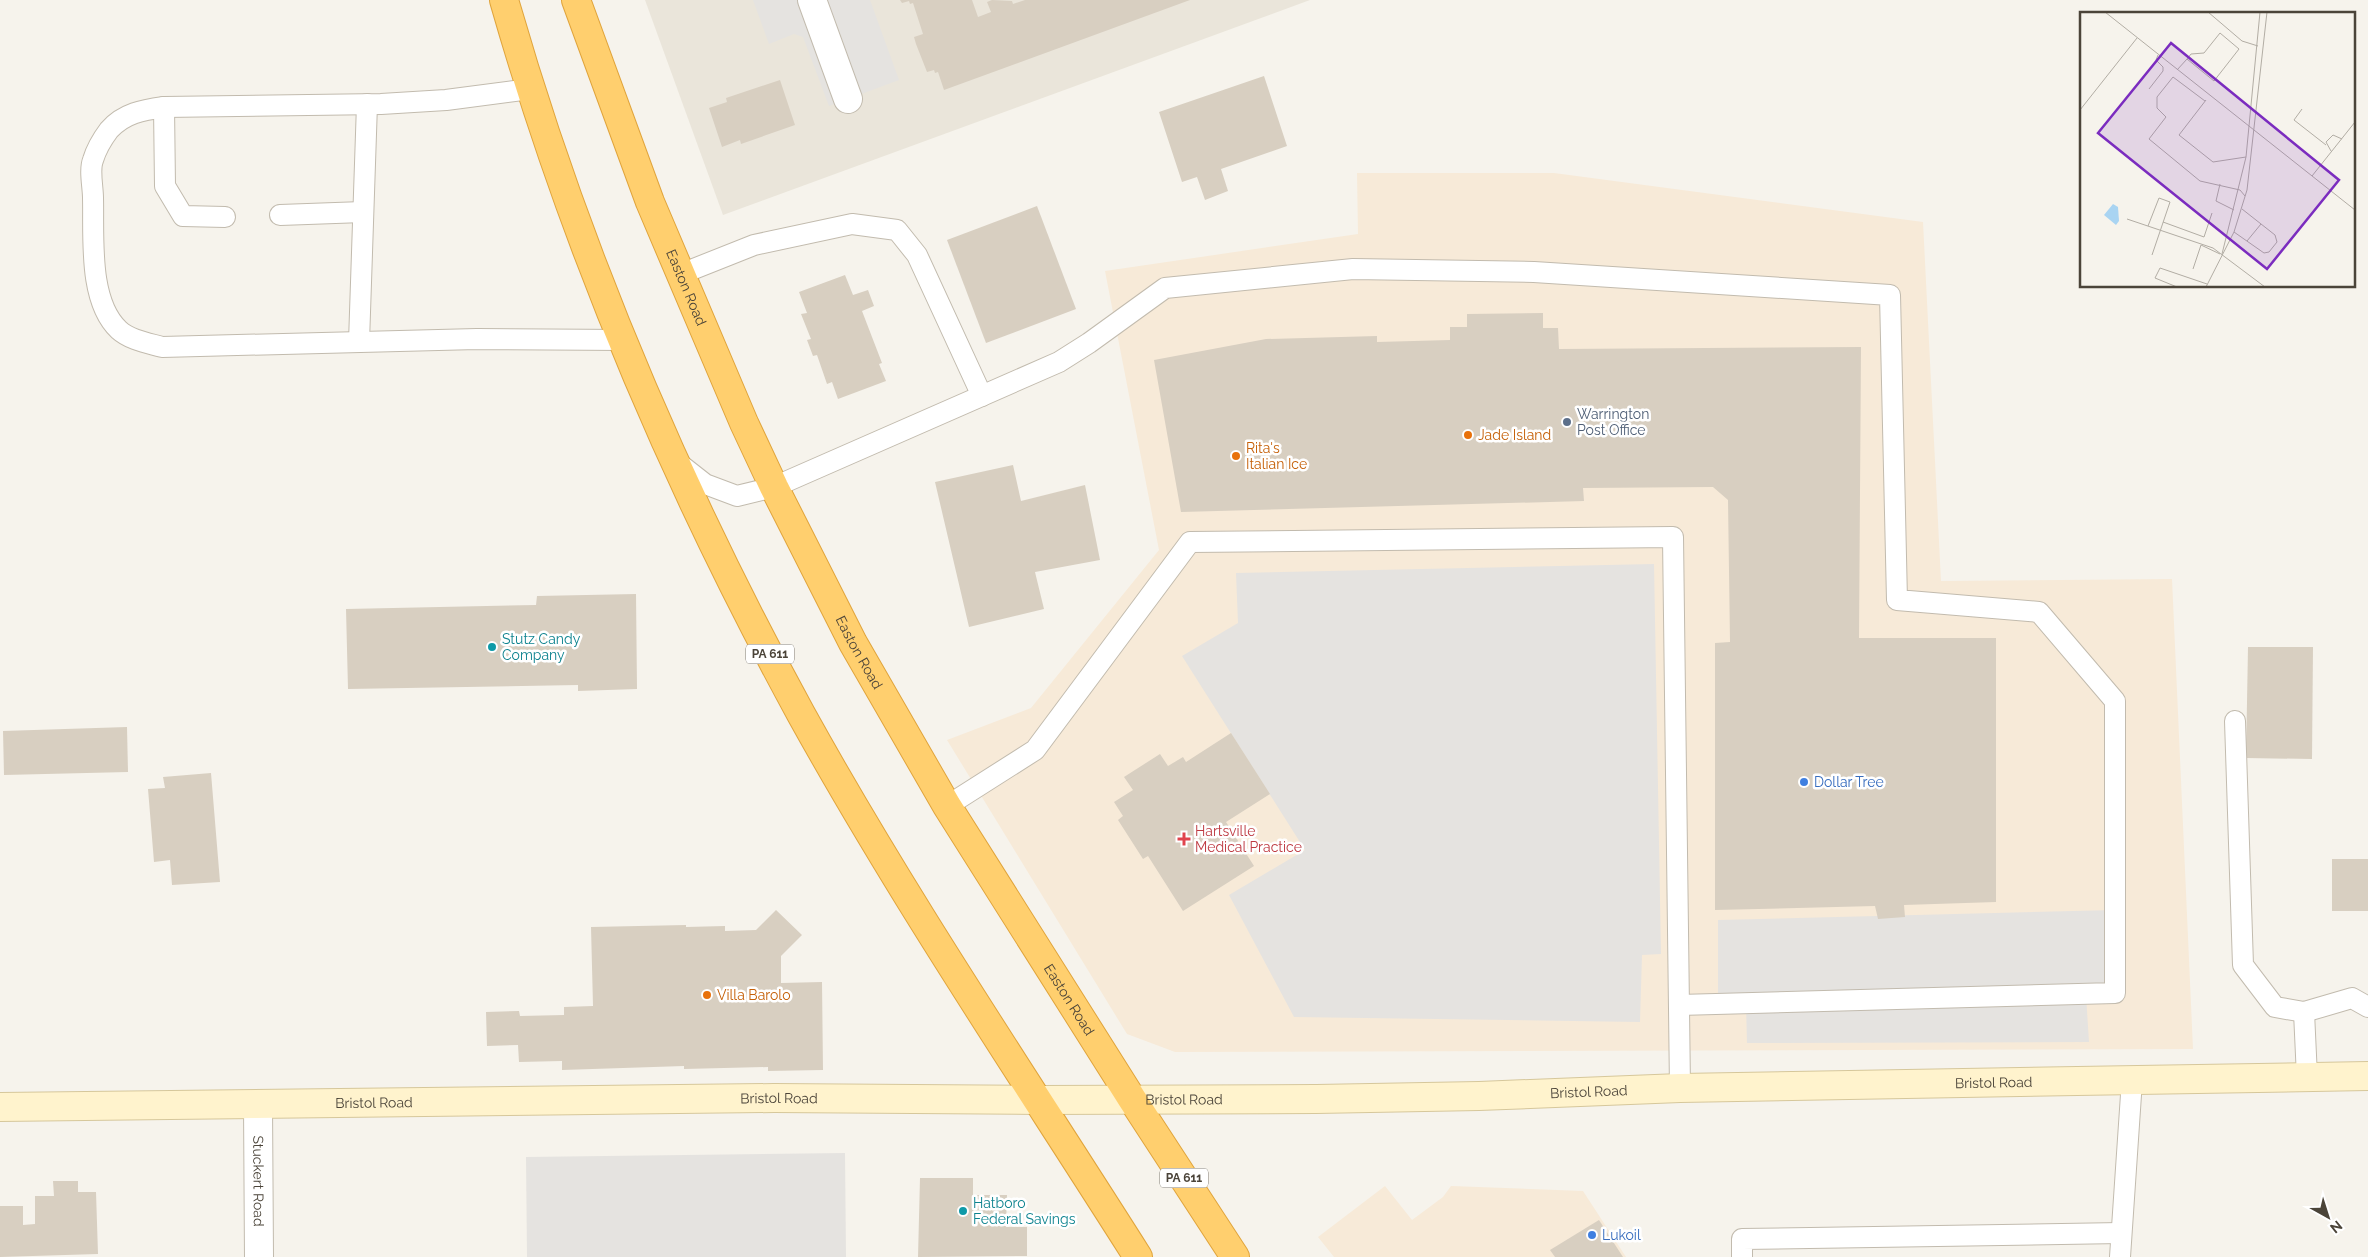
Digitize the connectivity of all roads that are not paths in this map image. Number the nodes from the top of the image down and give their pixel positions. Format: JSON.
{"nodes":[{"id":1,"x":504,"y":0,"type":"edge"},
{"id":2,"x":576,"y":0,"type":"edge"},
{"id":3,"x":812,"y":0,"type":"edge"},
{"id":4,"x":530,"y":90,"type":"junction"},
{"id":5,"x":848,"y":99,"type":"dead end"},
{"id":6,"x":367,"y":104,"type":"junction"},
{"id":7,"x":164,"y":107,"type":"junction"},
{"id":8,"x":363,"y":212,"type":"junction"},
{"id":9,"x":280,"y":215,"type":"dead end"},
{"id":10,"x":225,"y":217,"type":"dead end"},
{"id":11,"x":681,"y":274,"type":"junction"},
{"id":12,"x":624,"y":340,"type":"junction"},
{"id":13,"x":359,"y":342,"type":"junction"},
{"id":14,"x":982,"y":396,"type":"junction"},
{"id":15,"x":675,"y":460,"type":"junction"},
{"id":16,"x":774,"y":487,"type":"junction"},
{"id":17,"x":2235,"y":721,"type":"dead end"},
{"id":18,"x":948,"y":806,"type":"junction"},
{"id":19,"x":1679,"y":1005,"type":"junction"},
{"id":20,"x":2368,"y":1007,"type":"edge"},
{"id":21,"x":2304,"y":1012,"type":"junction"},
{"id":22,"x":2368,"y":1076,"type":"edge"},
{"id":23,"x":2307,"y":1077,"type":"junction"},
{"id":24,"x":2132,"y":1080,"type":"junction"},
{"id":25,"x":1680,"y":1088,"type":"junction"},
{"id":26,"x":1132,"y":1099,"type":"junction"},
{"id":27,"x":1039,"y":1100,"type":"junction"},
{"id":28,"x":258,"y":1106,"type":"junction"},
{"id":29,"x":0,"y":1107,"type":"edge"},
{"id":30,"x":2121,"y":1233,"type":"junction"},
{"id":31,"x":259,"y":1257,"type":"edge"},
{"id":32,"x":1138,"y":1257,"type":"edge"},
{"id":33,"x":1235,"y":1257,"type":"edge"},
{"id":34,"x":1742,"y":1257,"type":"edge"},
{"id":35,"x":2120,"y":1257,"type":"edge"}],
"edges":[{"from":1,"to":4,"type":"highway","number":"PA 611"},
{"from":2,"to":11,"type":"highway","name":"Easton Road","number":"PA 611"},
{"from":3,"to":5,"type":"street"},
{"from":4,"to":6,"type":"lane"},
{"from":4,"to":12,"type":"highway","number":"PA 611"},
{"from":6,"to":7,"type":"lane"},
{"from":6,"to":8,"type":"lane"},
{"from":7,"to":10,"type":"lane"},
{"from":7,"to":13,"type":"lane"},
{"from":8,"to":9,"type":"lane"},
{"from":8,"to":13,"type":"lane"},
{"from":11,"to":14,"type":"lane"},
{"from":11,"to":16,"type":"highway","name":"Easton Road","number":"PA 611"},
{"from":12,"to":13,"type":"lane"},
{"from":12,"to":15,"type":"highway","number":"PA 611"},
{"from":14,"to":16,"type":"lane"},
{"from":14,"to":19,"type":"lane"},
{"from":15,"to":16,"type":"lane"},
{"from":15,"to":27,"type":"highway","number":"PA 611"},
{"from":16,"to":18,"type":"highway","name":"Easton Road","number":"PA 611"},
{"from":17,"to":21,"type":"lane"},
{"from":18,"to":19,"type":"lane"},
{"from":18,"to":26,"type":"highway","name":"Easton Road","number":"PA 611"},
{"from":19,"to":25,"type":"lane"},
{"from":20,"to":21,"type":"lane"},
{"from":21,"to":23,"type":"lane"},
{"from":22,"to":23,"type":"main road","name":"Bristol Road"},
{"from":23,"to":24,"type":"main road","name":"Bristol Road"},
{"from":24,"to":25,"type":"main road","name":"Bristol Road"},
{"from":24,"to":30,"type":"lane"},
{"from":25,"to":26,"type":"main road","name":"Bristol Road"},
{"from":26,"to":27,"type":"main road","name":"Bristol Road"},
{"from":26,"to":33,"type":"highway","name":"Easton Road","number":"PA 611"},
{"from":27,"to":28,"type":"main road","name":"Bristol Road"},
{"from":27,"to":32,"type":"highway","number":"PA 611"},
{"from":28,"to":29,"type":"main road","name":"Bristol Road"},
{"from":28,"to":31,"type":"street","name":"Stuckert Road"},
{"from":30,"to":34,"type":"lane"},
{"from":30,"to":35,"type":"lane"}]}
